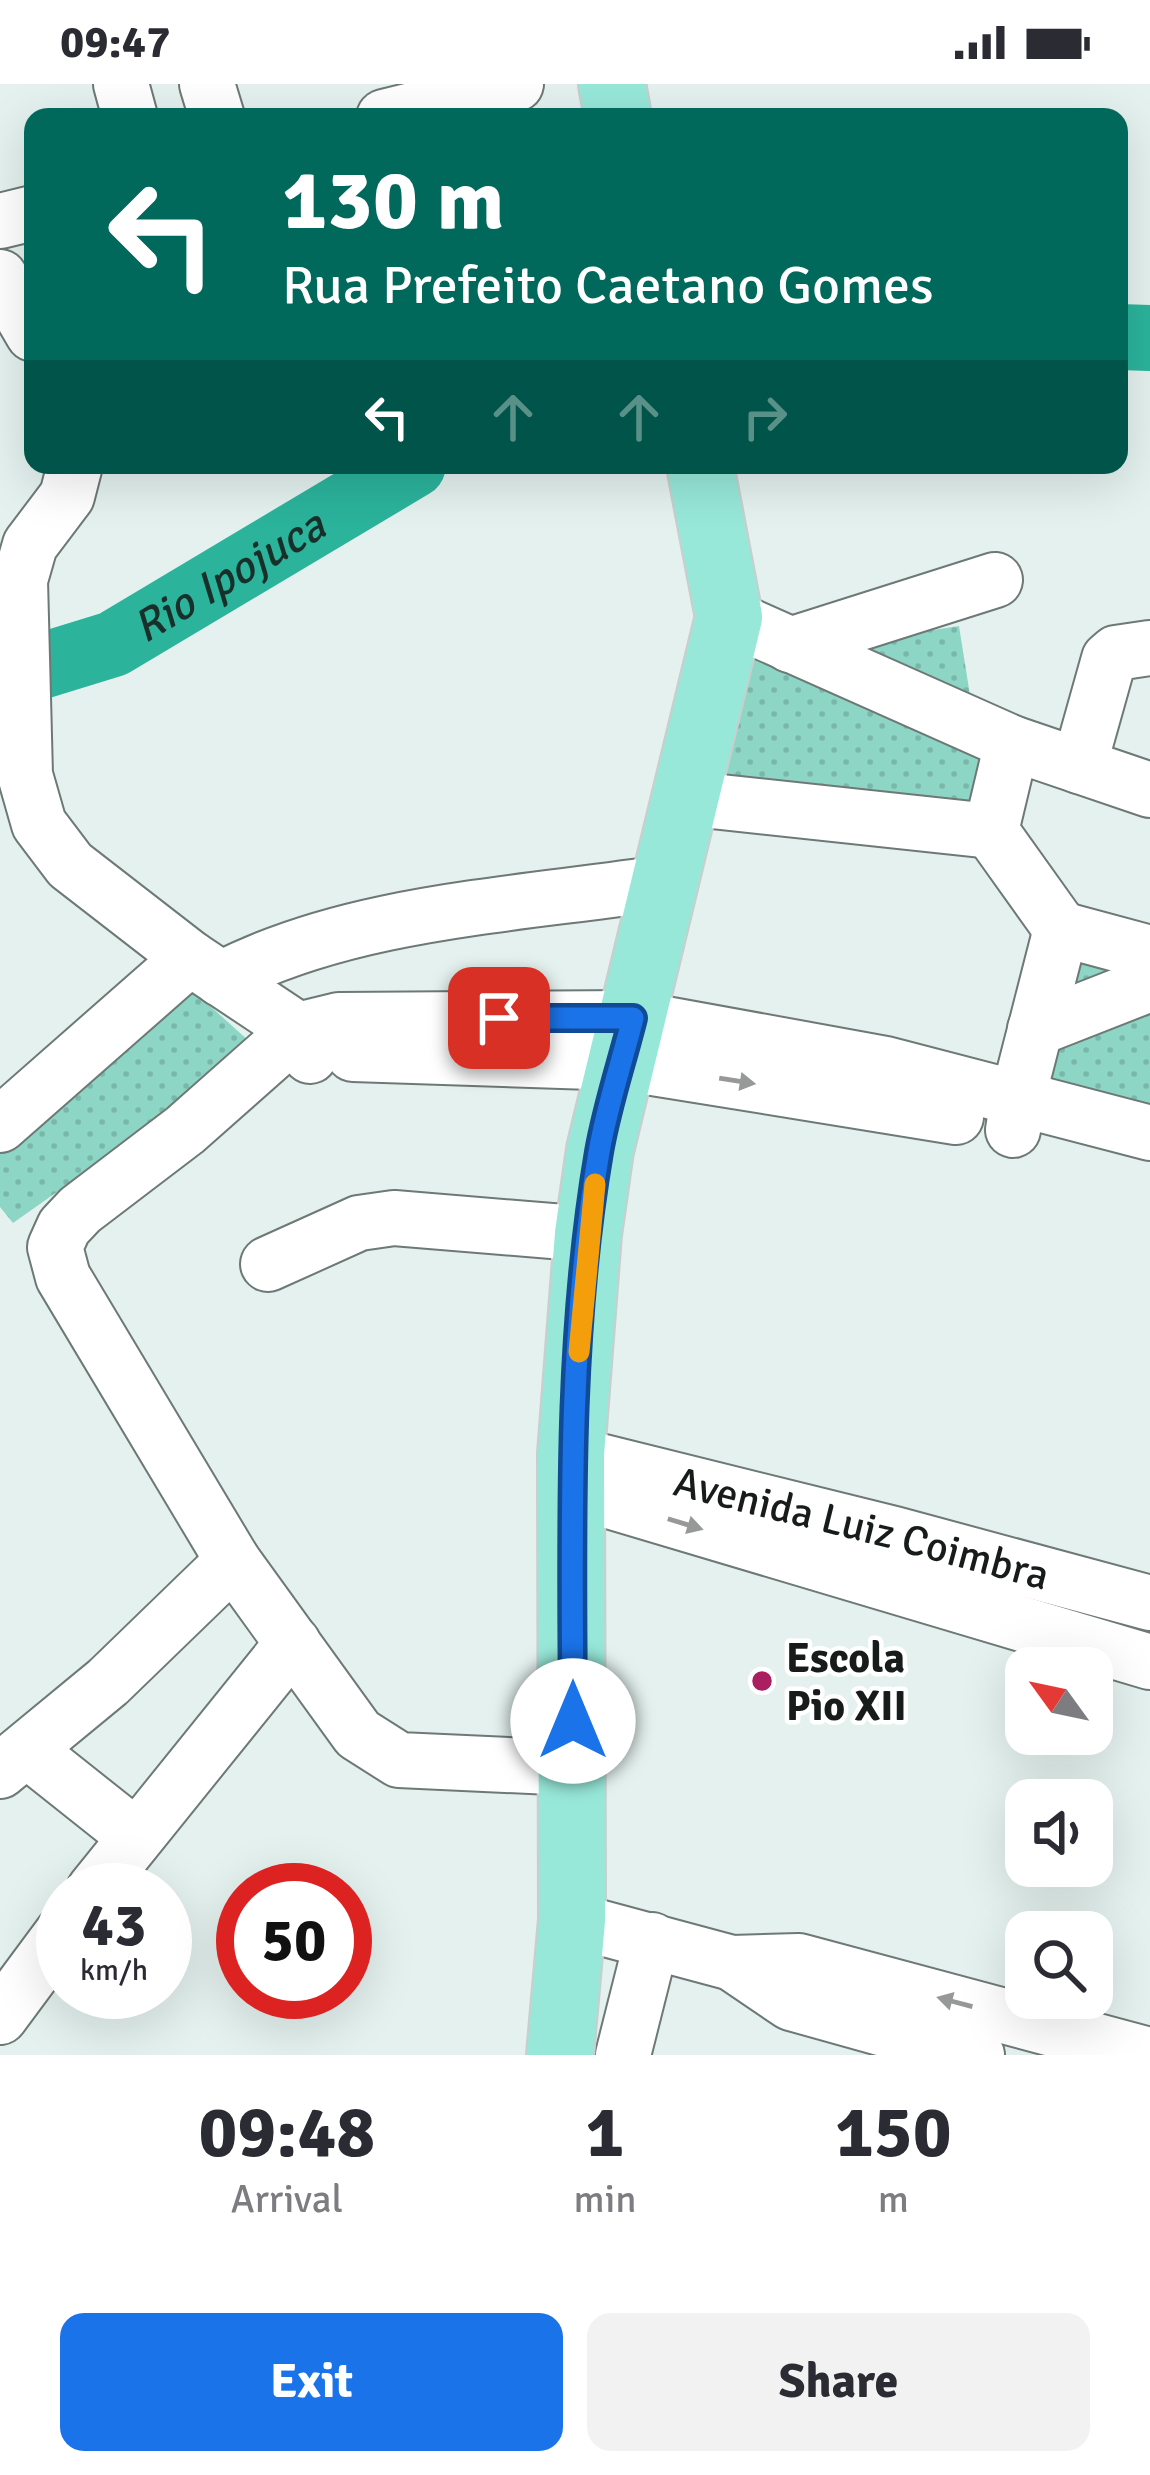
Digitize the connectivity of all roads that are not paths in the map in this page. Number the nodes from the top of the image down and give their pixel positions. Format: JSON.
{"nodes":[{"id":1,"x":514,"y":84,"type":"edge"},
{"id":2,"x":391,"y":104,"type":"edge"},
{"id":3,"x":0,"y":277,"type":"edge"},
{"id":4,"x":24,"y":318,"type":"edge"},
{"id":5,"x":73,"y":474,"type":"edge"},
{"id":6,"x":702,"y":474,"type":"edge"},
{"id":7,"x":995,"y":580,"type":"dead end"},
{"id":8,"x":729,"y":617,"type":"junction"},
{"id":9,"x":790,"y":645,"type":"junction"},
{"id":10,"x":1150,"y":648,"type":"edge"},
{"id":11,"x":1012,"y":742,"type":"junction"},
{"id":12,"x":1079,"y":766,"type":"junction"},
{"id":13,"x":1150,"y":790,"type":"edge"},
{"id":14,"x":684,"y":798,"type":"junction"},
{"id":15,"x":991,"y":832,"type":"junction"},
{"id":16,"x":668,"y":882,"type":"junction"},
{"id":17,"x":1061,"y":929,"type":"junction"},
{"id":18,"x":1150,"y":953,"type":"edge"},
{"id":19,"x":206,"y":968,"type":"junction"},
{"id":20,"x":1150,"y":984,"type":"edge"},
{"id":21,"x":1035,"y":1029,"type":"junction"},
{"id":22,"x":627,"y":1040,"type":"junction"},
{"id":23,"x":291,"y":1050,"type":"junction"},
{"id":24,"x":1015,"y":1113,"type":"junction"},
{"id":25,"x":0,"y":1125,"type":"edge"},
{"id":26,"x":1150,"y":1133,"type":"edge"},
{"id":27,"x":1150,"y":1166,"type":"edge"},
{"id":28,"x":589,"y":1234,"type":"junction"},
{"id":29,"x":268,"y":1264,"type":"dead end"},
{"id":30,"x":572,"y":1472,"type":"junction"},
{"id":31,"x":889,"y":1559,"type":"junction"},
{"id":32,"x":233,"y":1561,"type":"junction"},
{"id":33,"x":1150,"y":1603,"type":"edge"},
{"id":34,"x":293,"y":1642,"type":"junction"},
{"id":35,"x":1150,"y":1662,"type":"edge"},
{"id":36,"x":14,"y":1761,"type":"edge"},
{"id":37,"x":573,"y":1768,"type":"junction"},
{"id":38,"x":134,"y":1835,"type":"junction"},
{"id":39,"x":114,"y":1863,"type":"edge"},
{"id":40,"x":572,"y":1920,"type":"junction"},
{"id":41,"x":652,"y":1940,"type":"junction"},
{"id":42,"x":732,"y":1963,"type":"junction"},
{"id":43,"x":36,"y":1968,"type":"edge"},
{"id":44,"x":0,"y":2017,"type":"edge"},
{"id":45,"x":1052,"y":2042,"type":"edge"},
{"id":46,"x":560,"y":2055,"type":"edge"},
{"id":47,"x":623,"y":2055,"type":"edge"},
{"id":48,"x":977,"y":2055,"type":"edge"},
{"id":49,"x":1149,"y":2055,"type":"edge"}],
"edges":[{"from":1,"to":2,"type":"street"},
{"from":3,"to":4,"type":"street"},
{"from":5,"to":19,"type":"street"},
{"from":6,"to":8,"type":"main road"},
{"from":7,"to":9,"type":"street"},
{"from":8,"to":9,"type":"street"},
{"from":8,"to":14,"type":"main road"},
{"from":9,"to":11,"type":"street"},
{"from":10,"to":12,"type":"street"},
{"from":11,"to":12,"type":"street"},
{"from":11,"to":15,"type":"street"},
{"from":12,"to":13,"type":"street"},
{"from":14,"to":15,"type":"street"},
{"from":14,"to":16,"type":"main road"},
{"from":15,"to":17,"type":"street"},
{"from":16,"to":19,"type":"street"},
{"from":16,"to":22,"type":"main road"},
{"from":17,"to":18,"type":"street"},
{"from":17,"to":21,"type":"street"},
{"from":19,"to":23,"type":"street"},
{"from":19,"to":25,"type":"street"},
{"from":20,"to":21,"type":"street"},
{"from":21,"to":24,"type":"street"},
{"from":22,"to":23,"type":"street"},
{"from":22,"to":24,"type":"street"},
{"from":22,"to":28,"type":"main road"},
{"from":23,"to":32,"type":"street"},
{"from":24,"to":26,"type":"street"},
{"from":24,"to":27,"type":"street"},
{"from":28,"to":29,"type":"street"},
{"from":28,"to":30,"type":"main road"},
{"from":30,"to":31,"type":"street","name":"Avenida Luiz Coimbra"},
{"from":30,"to":37,"type":"main road"},
{"from":31,"to":33,"type":"street","name":"Avenida Luiz Coimbra"},
{"from":31,"to":35,"type":"street","name":"Avenida Luiz Coimbra"},
{"from":32,"to":34,"type":"street"},
{"from":32,"to":36,"type":"street"},
{"from":34,"to":37,"type":"street"},
{"from":34,"to":38,"type":"street"},
{"from":36,"to":38,"type":"street"},
{"from":37,"to":40,"type":"main road"},
{"from":38,"to":39,"type":"street"},
{"from":40,"to":41,"type":"street"},
{"from":40,"to":46,"type":"main road"},
{"from":41,"to":42,"type":"street"},
{"from":41,"to":47,"type":"street"},
{"from":45,"to":42,"type":"street","one_way":true},
{"from":42,"to":48,"type":"street"},
{"from":43,"to":44,"type":"street"},
{"from":45,"to":49,"type":"street"}]}
